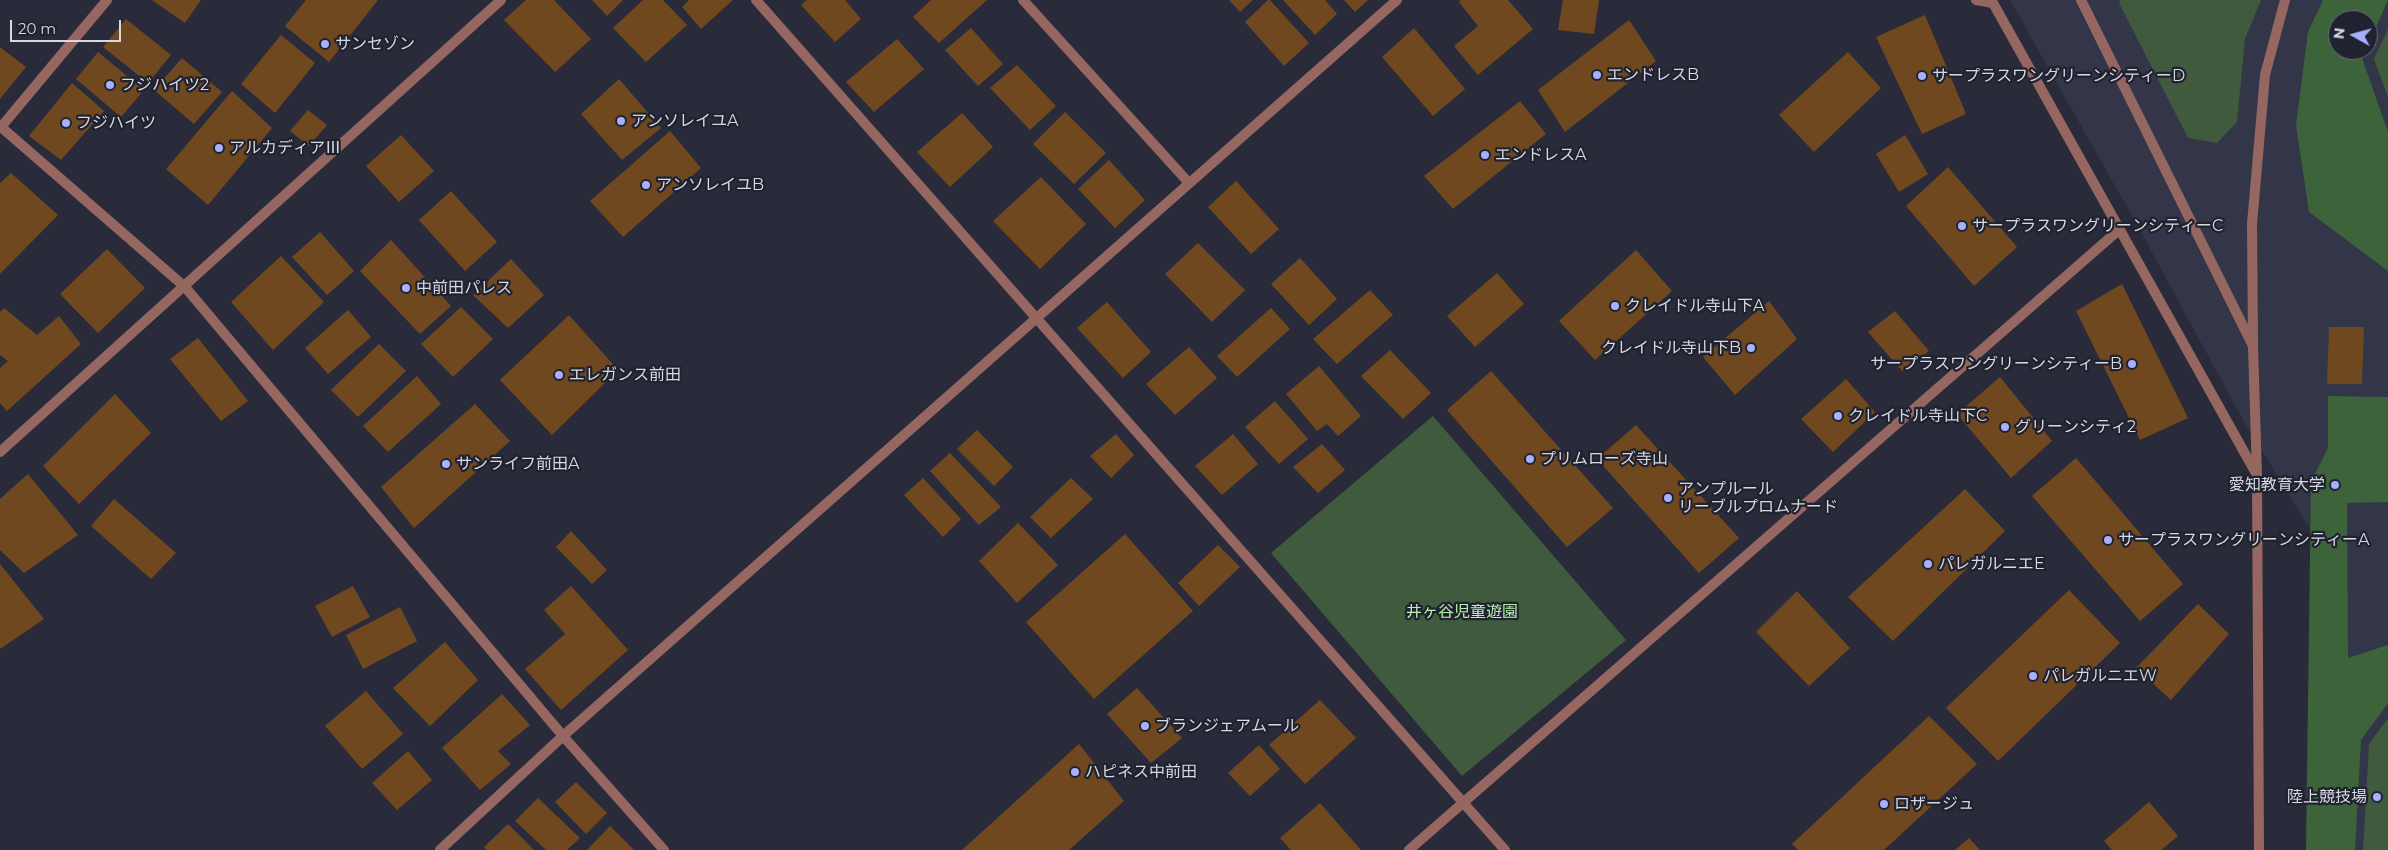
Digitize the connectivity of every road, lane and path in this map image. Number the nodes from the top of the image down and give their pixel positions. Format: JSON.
{"nodes":[{"id":1,"x":107,"y":0,"type":"edge"},
{"id":2,"x":501,"y":0,"type":"edge"},
{"id":3,"x":756,"y":0,"type":"edge"},
{"id":4,"x":1023,"y":0,"type":"edge"},
{"id":5,"x":1397,"y":0,"type":"edge"},
{"id":6,"x":1976,"y":0,"type":"edge"},
{"id":7,"x":2081,"y":0,"type":"edge"},
{"id":8,"x":2285,"y":0,"type":"edge"},
{"id":9,"x":1,"y":127,"type":"edge"},
{"id":10,"x":1189,"y":183,"type":"junction"},
{"id":11,"x":2120,"y":229,"type":"junction"},
{"id":12,"x":185,"y":287,"type":"junction"},
{"id":13,"x":1035,"y":318,"type":"junction"},
{"id":14,"x":2253,"y":346,"type":"junction"},
{"id":15,"x":0,"y":452,"type":"edge"},
{"id":16,"x":2257,"y":475,"type":"junction"},
{"id":17,"x":563,"y":736,"type":"junction"},
{"id":18,"x":1463,"y":802,"type":"junction"},
{"id":19,"x":440,"y":850,"type":"edge"},
{"id":20,"x":664,"y":850,"type":"edge"},
{"id":21,"x":1409,"y":850,"type":"edge"},
{"id":22,"x":1505,"y":850,"type":"edge"},
{"id":23,"x":2259,"y":850,"type":"edge"}],
"edges":[{"from":1,"to":9,"type":"street"},
{"from":2,"to":12,"type":"street"},
{"from":3,"to":13,"type":"street"},
{"from":4,"to":10,"type":"street"},
{"from":5,"to":10,"type":"street"},
{"from":6,"to":11,"type":"street"},
{"from":7,"to":14,"type":"street"},
{"from":8,"to":14,"type":"street"},
{"from":9,"to":12,"type":"street"},
{"from":10,"to":13,"type":"street"},
{"from":11,"to":16,"type":"street"},
{"from":11,"to":18,"type":"street"},
{"from":12,"to":15,"type":"street"},
{"from":12,"to":17,"type":"street"},
{"from":13,"to":17,"type":"street"},
{"from":13,"to":18,"type":"street"},
{"from":14,"to":16,"type":"street"},
{"from":16,"to":23,"type":"street"},
{"from":17,"to":19,"type":"street"},
{"from":17,"to":20,"type":"street"},
{"from":18,"to":21,"type":"street"},
{"from":18,"to":22,"type":"street"}]}
